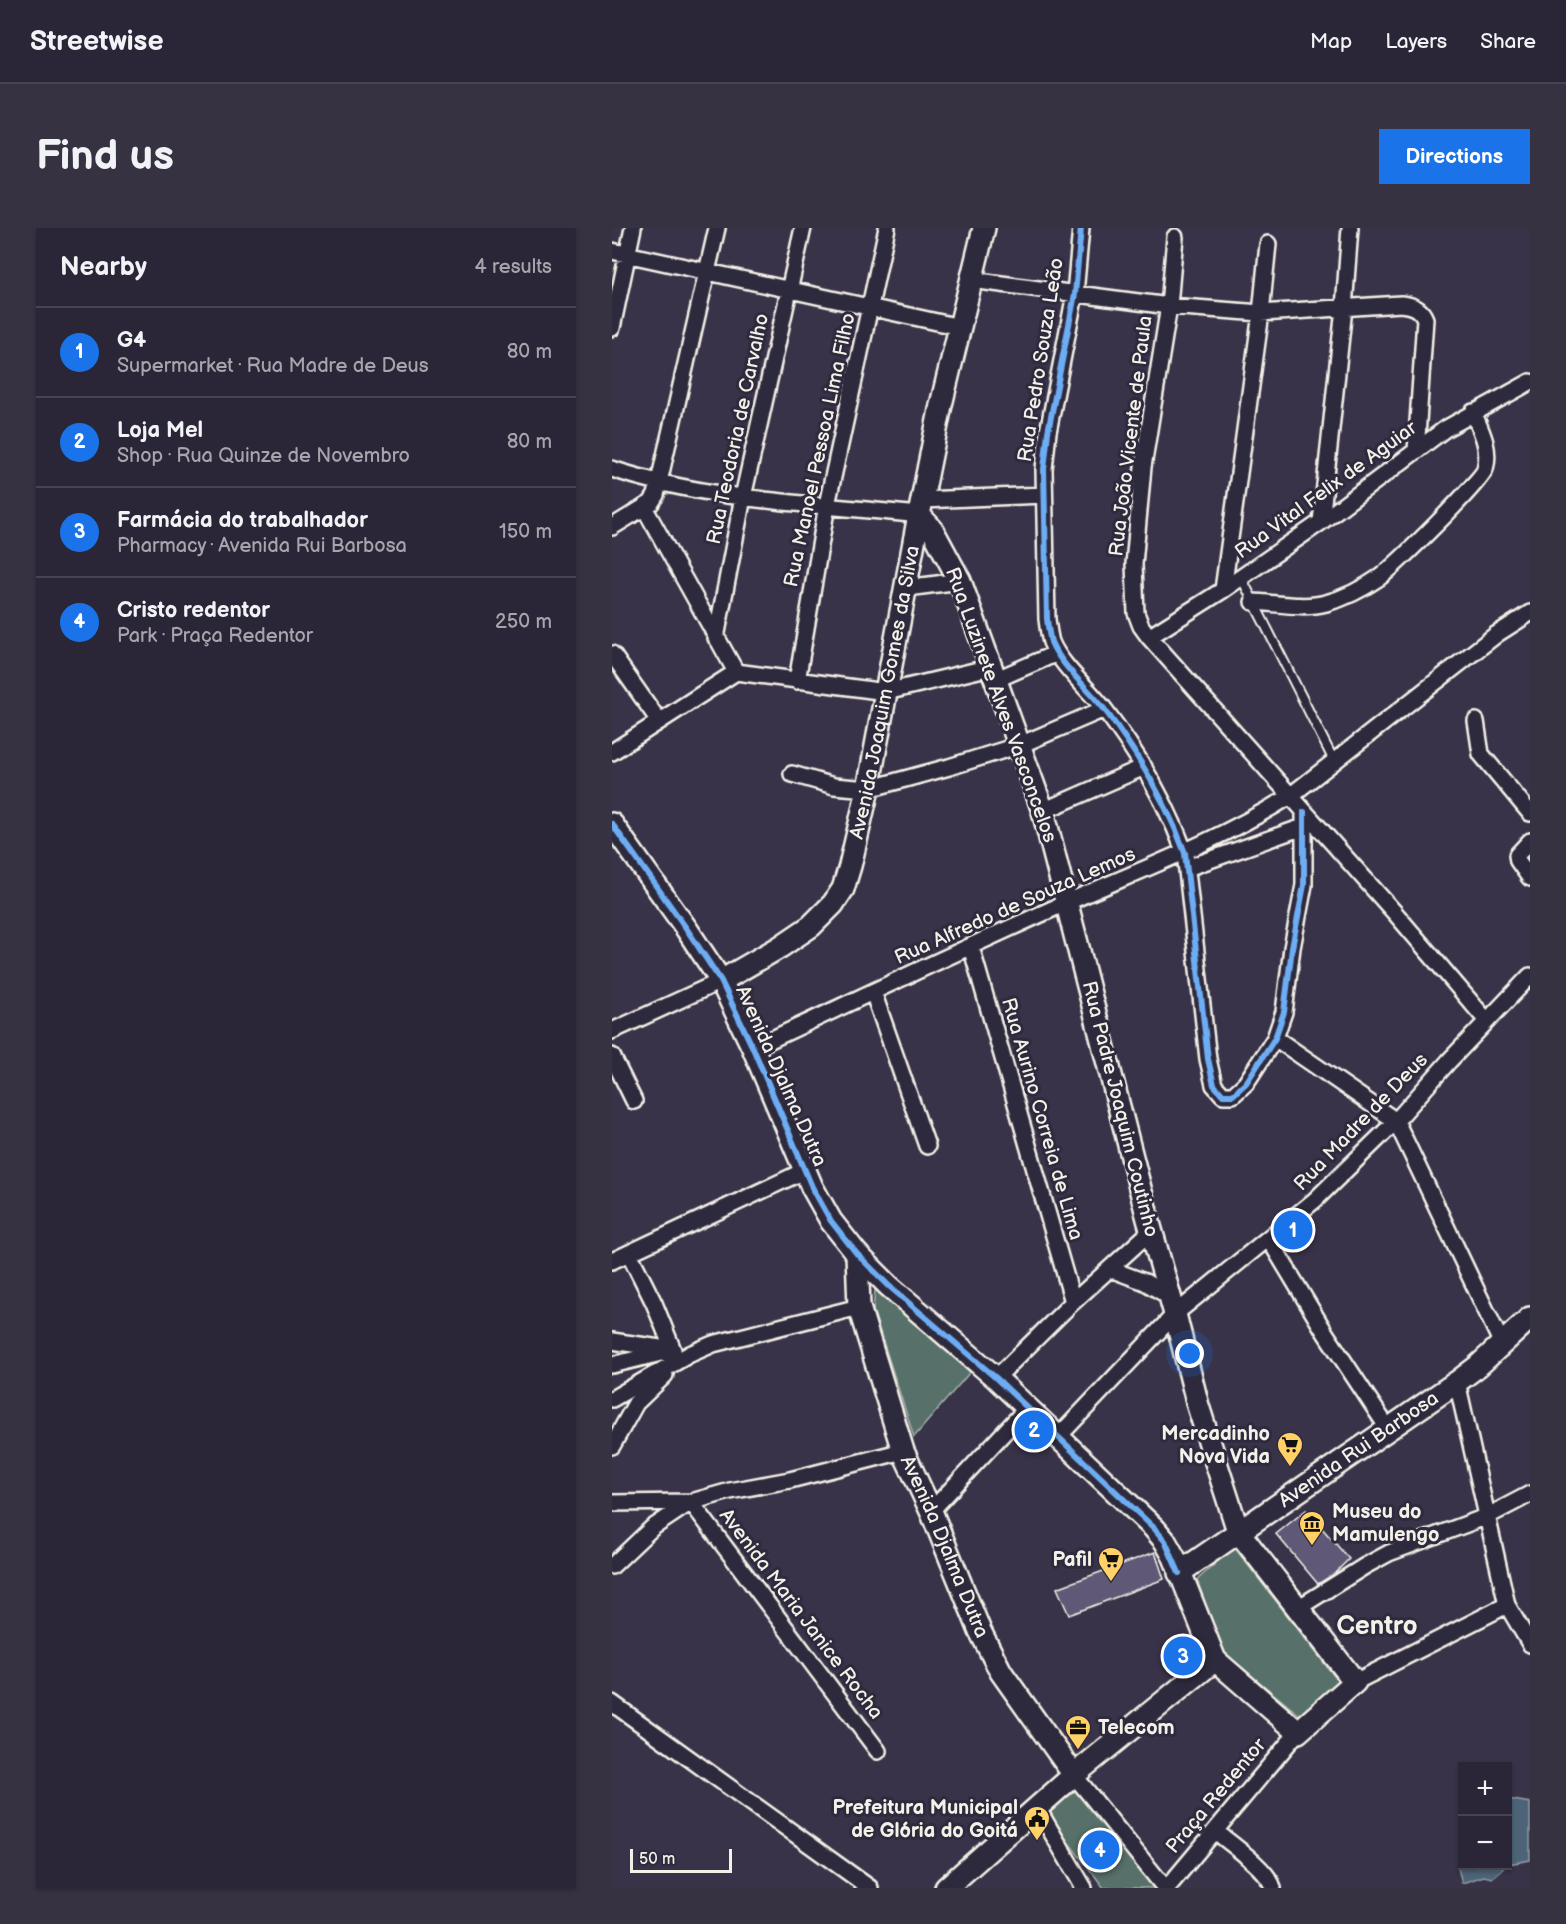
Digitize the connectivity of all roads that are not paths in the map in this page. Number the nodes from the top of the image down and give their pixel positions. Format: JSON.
{"nodes":[{"id":1,"x":633,"y":228,"type":"edge"},
{"id":2,"x":717,"y":228,"type":"edge"},
{"id":3,"x":803,"y":228,"type":"edge"},
{"id":4,"x":887,"y":228,"type":"edge"},
{"id":5,"x":984,"y":228,"type":"edge"},
{"id":6,"x":1081,"y":228,"type":"edge"},
{"id":7,"x":1350,"y":228,"type":"edge"},
{"id":8,"x":1176,"y":237,"type":"dead end"},
{"id":9,"x":1268,"y":244,"type":"dead end"},
{"id":10,"x":612,"y":251,"type":"edge"},
{"id":11,"x":629,"y":255,"type":"junction"},
{"id":12,"x":708,"y":272,"type":"junction"},
{"id":13,"x":971,"y":280,"type":"junction"},
{"id":14,"x":789,"y":289,"type":"junction"},
{"id":15,"x":1075,"y":294,"type":"junction"},
{"id":16,"x":1169,"y":306,"type":"junction"},
{"id":17,"x":871,"y":307,"type":"junction"},
{"id":18,"x":1344,"y":308,"type":"junction"},
{"id":19,"x":1261,"y":313,"type":"junction"},
{"id":20,"x":960,"y":327,"type":"junction"},
{"id":21,"x":612,"y":328,"type":"edge"},
{"id":22,"x":1530,"y":382,"type":"edge"},
{"id":23,"x":1473,"y":412,"type":"junction"},
{"id":24,"x":1416,"y":451,"type":"junction"},
{"id":25,"x":612,"y":470,"type":"edge"},
{"id":26,"x":660,"y":483,"type":"junction"},
{"id":27,"x":1044,"y":495,"type":"junction"},
{"id":28,"x":743,"y":497,"type":"junction"},
{"id":29,"x":827,"y":505,"type":"junction"},
{"id":30,"x":644,"y":507,"type":"junction"},
{"id":31,"x":920,"y":507,"type":"junction"},
{"id":32,"x":1321,"y":522,"type":"junction"},
{"id":33,"x":612,"y":527,"type":"edge"},
{"id":34,"x":1241,"y":577,"type":"junction"},
{"id":35,"x":960,"y":581,"type":"junction"},
{"id":36,"x":907,"y":588,"type":"junction"},
{"id":37,"x":1223,"y":590,"type":"junction"},
{"id":38,"x":1253,"y":602,"type":"junction"},
{"id":39,"x":1530,"y":613,"type":"edge"},
{"id":40,"x":1149,"y":637,"type":"junction"},
{"id":41,"x":716,"y":638,"type":"junction"},
{"id":42,"x":1056,"y":653,"type":"junction"},
{"id":43,"x":612,"y":654,"type":"edge"},
{"id":44,"x":736,"y":672,"type":"junction"},
{"id":45,"x":993,"y":673,"type":"junction"},
{"id":46,"x":797,"y":681,"type":"junction"},
{"id":47,"x":886,"y":692,"type":"junction"},
{"id":48,"x":1104,"y":709,"type":"junction"},
{"id":49,"x":659,"y":721,"type":"junction"},
{"id":50,"x":1476,"y":721,"type":"dead end"},
{"id":51,"x":1020,"y":745,"type":"junction"},
{"id":52,"x":612,"y":752,"type":"edge"},
{"id":53,"x":1334,"y":761,"type":"junction"},
{"id":54,"x":1144,"y":766,"type":"junction"},
{"id":55,"x":792,"y":774,"type":"dead end"},
{"id":56,"x":868,"y":789,"type":"junction"},
{"id":57,"x":1290,"y":795,"type":"junction"},
{"id":58,"x":1043,"y":811,"type":"junction"},
{"id":59,"x":1530,"y":813,"type":"edge"},
{"id":60,"x":1304,"y":820,"type":"junction"},
{"id":61,"x":612,"y":824,"type":"edge"},
{"id":62,"x":1530,"y":841,"type":"edge"},
{"id":63,"x":1186,"y":860,"type":"junction"},
{"id":64,"x":1530,"y":878,"type":"edge"},
{"id":65,"x":1068,"y":903,"type":"junction"},
{"id":66,"x":971,"y":947,"type":"junction"},
{"id":67,"x":1530,"y":976,"type":"edge"},
{"id":68,"x":721,"y":981,"type":"junction"},
{"id":69,"x":873,"y":992,"type":"junction"},
{"id":70,"x":1487,"y":1021,"type":"junction"},
{"id":71,"x":612,"y":1031,"type":"edge"},
{"id":72,"x":1275,"y":1038,"type":"junction"},
{"id":73,"x":753,"y":1048,"type":"junction"},
{"id":74,"x":612,"y":1056,"type":"edge"},
{"id":75,"x":634,"y":1101,"type":"dead end"},
{"id":76,"x":1396,"y":1121,"type":"junction"},
{"id":77,"x":927,"y":1146,"type":"dead end"},
{"id":78,"x":806,"y":1170,"type":"junction"},
{"id":79,"x":1151,"y":1231,"type":"junction"},
{"id":80,"x":1269,"y":1239,"type":"junction"},
{"id":81,"x":629,"y":1253,"type":"junction"},
{"id":82,"x":857,"y":1254,"type":"junction"},
{"id":83,"x":612,"y":1261,"type":"edge"},
{"id":84,"x":1110,"y":1269,"type":"junction"},
{"id":85,"x":1073,"y":1302,"type":"junction"},
{"id":86,"x":1173,"y":1306,"type":"junction"},
{"id":87,"x":859,"y":1307,"type":"junction"},
{"id":88,"x":1530,"y":1318,"type":"edge"},
{"id":89,"x":612,"y":1341,"type":"edge"},
{"id":90,"x":1502,"y":1344,"type":"junction"},
{"id":91,"x":673,"y":1350,"type":"junction"},
{"id":92,"x":690,"y":1354,"type":"junction"},
{"id":93,"x":612,"y":1365,"type":"edge"},
{"id":94,"x":996,"y":1378,"type":"junction"},
{"id":95,"x":1457,"y":1382,"type":"junction"},
{"id":96,"x":612,"y":1400,"type":"edge"},
{"id":97,"x":1026,"y":1409,"type":"junction"},
{"id":98,"x":1389,"y":1430,"type":"junction"},
{"id":99,"x":1058,"y":1437,"type":"junction"},
{"id":100,"x":612,"y":1446,"type":"edge"},
{"id":101,"x":903,"y":1451,"type":"junction"},
{"id":102,"x":1530,"y":1494,"type":"edge"},
{"id":103,"x":692,"y":1502,"type":"junction"},
{"id":104,"x":612,"y":1503,"type":"edge"},
{"id":105,"x":931,"y":1511,"type":"junction"},
{"id":106,"x":1488,"y":1516,"type":"junction"},
{"id":107,"x":1238,"y":1531,"type":"junction"},
{"id":108,"x":612,"y":1566,"type":"edge"},
{"id":109,"x":1179,"y":1573,"type":"junction"},
{"id":110,"x":1507,"y":1605,"type":"junction"},
{"id":111,"x":1298,"y":1608,"type":"junction"},
{"id":112,"x":1530,"y":1644,"type":"edge"},
{"id":113,"x":1215,"y":1660,"type":"junction"},
{"id":114,"x":1355,"y":1682,"type":"junction"},
{"id":115,"x":612,"y":1703,"type":"edge"},
{"id":116,"x":1298,"y":1732,"type":"junction"},
{"id":117,"x":878,"y":1752,"type":"dead end"},
{"id":118,"x":1074,"y":1776,"type":"junction"},
{"id":119,"x":1038,"y":1809,"type":"junction"},
{"id":120,"x":1215,"y":1831,"type":"junction"},
{"id":121,"x":870,"y":1888,"type":"edge"},
{"id":122,"x":946,"y":1888,"type":"edge"},
{"id":123,"x":1084,"y":1888,"type":"edge"},
{"id":124,"x":1166,"y":1888,"type":"edge"},
{"id":125,"x":1273,"y":1888,"type":"edge"}],
"edges":[{"from":1,"to":11,"type":"street"},
{"from":2,"to":12,"type":"street"},
{"from":3,"to":14,"type":"street","name":"Rua Teodoria de Carvalho"},
{"from":4,"to":17,"type":"street","name":"Rua Manoel Pessoa Lima Filho"},
{"from":5,"to":13,"type":"street","name":"Avenida Joaquim Gomes da Silva"},
{"from":6,"to":15,"type":"street","name":"Rua Pedro Souza Leão"},
{"from":7,"to":18,"type":"street"},
{"from":8,"to":16,"type":"street","name":"Rua João Vicente de Paula"},
{"from":9,"to":19,"type":"street"},
{"from":10,"to":11,"type":"street"},
{"from":11,"to":12,"type":"street"},
{"from":11,"to":21,"type":"street"},
{"from":12,"to":14,"type":"street"},
{"from":12,"to":26,"type":"street"},
{"from":13,"to":15,"type":"street"},
{"from":13,"to":20,"type":"street","name":"Avenida Joaquim Gomes da Silva"},
{"from":14,"to":17,"type":"street"},
{"from":14,"to":28,"type":"street","name":"Rua Teodoria de Carvalho"},
{"from":15,"to":16,"type":"street"},
{"from":15,"to":27,"type":"street","name":"Rua Pedro Souza Leão"},
{"from":16,"to":19,"type":"street"},
{"from":16,"to":40,"type":"street","name":"Rua João Vicente de Paula"},
{"from":17,"to":20,"type":"street"},
{"from":17,"to":29,"type":"street","name":"Rua Manoel Pessoa Lima Filho"},
{"from":18,"to":19,"type":"street"},
{"from":18,"to":24,"type":"street"},
{"from":18,"to":32,"type":"street"},
{"from":19,"to":37,"type":"street"},
{"from":20,"to":31,"type":"street","name":"Avenida Joaquim Gomes da Silva"},
{"from":22,"to":23,"type":"street","name":"Rua Vital Felix de Aguiar"},
{"from":23,"to":24,"type":"street","name":"Rua Vital Felix de Aguiar"},
{"from":23,"to":38,"type":"street"},
{"from":24,"to":32,"type":"street","name":"Rua Vital Felix de Aguiar"},
{"from":25,"to":26,"type":"street"},
{"from":26,"to":28,"type":"street"},
{"from":26,"to":30,"type":"street"},
{"from":27,"to":31,"type":"street"},
{"from":27,"to":42,"type":"street","name":"Rua Pedro Souza Leão"},
{"from":28,"to":29,"type":"street"},
{"from":28,"to":41,"type":"street","name":"Rua Teodoria de Carvalho"},
{"from":29,"to":31,"type":"street"},
{"from":29,"to":46,"type":"street","name":"Rua Manoel Pessoa Lima Filho"},
{"from":30,"to":33,"type":"street"},
{"from":30,"to":41,"type":"street"},
{"from":31,"to":35,"type":"street","name":"Rua Luzinete Alves Vasconcelos"},
{"from":31,"to":36,"type":"street","name":"Avenida Joaquim Gomes da Silva"},
{"from":32,"to":34,"type":"street","name":"Rua Vital Felix de Aguiar"},
{"from":34,"to":37,"type":"street","name":"Rua Vital Felix de Aguiar"},
{"from":34,"to":38,"type":"lane"},
{"from":35,"to":36,"type":"street"},
{"from":35,"to":45,"type":"street","name":"Rua Luzinete Alves Vasconcelos"},
{"from":36,"to":47,"type":"street","name":"Avenida Joaquim Gomes da Silva"},
{"from":37,"to":40,"type":"street","name":"Rua Vital Felix de Aguiar"},
{"from":38,"to":53,"type":"lane"},
{"from":39,"to":53,"type":"street","name":"Rua Alfredo de Souza Lemos"},
{"from":40,"to":57,"type":"street"},
{"from":41,"to":44,"type":"street"},
{"from":42,"to":45,"type":"street"},
{"from":42,"to":48,"type":"street","name":"Rua Pedro Souza Leão"},
{"from":43,"to":49,"type":"street"},
{"from":44,"to":46,"type":"street"},
{"from":44,"to":49,"type":"street"},
{"from":45,"to":47,"type":"street"},
{"from":45,"to":51,"type":"street","name":"Rua Luzinete Alves Vasconcelos"},
{"from":46,"to":47,"type":"street"},
{"from":47,"to":56,"type":"street","name":"Avenida Joaquim Gomes da Silva"},
{"from":48,"to":51,"type":"street"},
{"from":48,"to":54,"type":"street","name":"Rua Pedro Souza Leão"},
{"from":49,"to":52,"type":"street"},
{"from":50,"to":59,"type":"street"},
{"from":51,"to":56,"type":"street"},
{"from":51,"to":58,"type":"street","name":"Rua Luzinete Alves Vasconcelos"},
{"from":53,"to":57,"type":"street","name":"Rua Alfredo de Souza Lemos"},
{"from":54,"to":58,"type":"street"},
{"from":54,"to":63,"type":"street","name":"Rua Pedro Souza Leão"},
{"from":55,"to":56,"type":"street"},
{"from":56,"to":68,"type":"street","name":"Avenida Joaquim Gomes da Silva"},
{"from":57,"to":60,"type":"street"},
{"from":57,"to":63,"type":"street","name":"Rua Alfredo de Souza Lemos"},
{"from":58,"to":65,"type":"street","name":"Rua Luzinete Alves Vasconcelos"},
{"from":60,"to":63,"type":"street"},
{"from":60,"to":70,"type":"street"},
{"from":60,"to":72,"type":"street"},
{"from":61,"to":68,"type":"street","name":"Avenida Djalma Dutra"},
{"from":62,"to":64,"type":"street"},
{"from":63,"to":65,"type":"street","name":"Rua Alfredo de Souza Lemos"},
{"from":63,"to":72,"type":"street","name":"Rua Pedro Souza Leão"},
{"from":65,"to":66,"type":"street","name":"Rua Alfredo de Souza Lemos"},
{"from":65,"to":79,"type":"street","name":"Rua Padre Joaquim Coutinho"},
{"from":66,"to":69,"type":"street","name":"Rua Alfredo de Souza Lemos"},
{"from":66,"to":85,"type":"street","name":"Rua Aurino Correia de Lima"},
{"from":67,"to":70,"type":"street","name":"Rua Madre de Deus"},
{"from":68,"to":71,"type":"street","name":"Avenida Joaquim Gomes da Silva"},
{"from":68,"to":73,"type":"street","name":"Avenida Djalma Dutra"},
{"from":69,"to":73,"type":"street","name":"Rua Alfredo de Souza Lemos"},
{"from":69,"to":77,"type":"street"},
{"from":70,"to":76,"type":"street","name":"Rua Madre de Deus"},
{"from":72,"to":76,"type":"street"},
{"from":73,"to":78,"type":"street","name":"Avenida Djalma Dutra"},
{"from":74,"to":75,"type":"street"},
{"from":76,"to":80,"type":"street","name":"Rua Madre de Deus"},
{"from":76,"to":90,"type":"street"},
{"from":78,"to":81,"type":"street"},
{"from":78,"to":82,"type":"street","name":"Avenida Djalma Dutra"},
{"from":79,"to":84,"type":"street"},
{"from":79,"to":86,"type":"street","name":"Rua Padre Joaquim Coutinho"},
{"from":80,"to":86,"type":"street","name":"Rua Madre de Deus"},
{"from":80,"to":98,"type":"street"},
{"from":81,"to":83,"type":"street"},
{"from":81,"to":91,"type":"street"},
{"from":82,"to":87,"type":"street","name":"Avenida Djalma Dutra"},
{"from":82,"to":94,"type":"street"},
{"from":84,"to":85,"type":"street"},
{"from":84,"to":86,"type":"street"},
{"from":85,"to":94,"type":"street"},
{"from":86,"to":99,"type":"street","name":"Rua Madre de Deus"},
{"from":86,"to":107,"type":"street","name":"Rua Padre Joaquim Coutinho"},
{"from":87,"to":92,"type":"street"},
{"from":87,"to":101,"type":"street","name":"Avenida Djalma Dutra"},
{"from":88,"to":90,"type":"street","name":"Avenida Rui Barbosa"},
{"from":89,"to":91,"type":"street"},
{"from":90,"to":95,"type":"street","name":"Avenida Rui Barbosa"},
{"from":91,"to":92,"type":"street"},
{"from":91,"to":93,"type":"street"},
{"from":92,"to":96,"type":"street"},
{"from":92,"to":100,"type":"street"},
{"from":94,"to":97,"type":"street"},
{"from":95,"to":98,"type":"street","name":"Avenida Rui Barbosa"},
{"from":95,"to":106,"type":"street"},
{"from":97,"to":99,"type":"street"},
{"from":97,"to":105,"type":"street"},
{"from":98,"to":107,"type":"street","name":"Avenida Rui Barbosa"},
{"from":99,"to":109,"type":"street"},
{"from":101,"to":103,"type":"street"},
{"from":101,"to":105,"type":"street","name":"Avenida Djalma Dutra"},
{"from":102,"to":106,"type":"street"},
{"from":103,"to":104,"type":"street"},
{"from":103,"to":108,"type":"street"},
{"from":103,"to":117,"type":"street","name":"Avenida Maria Janice Rocha"},
{"from":105,"to":118,"type":"street","name":"Avenida Djalma Dutra"},
{"from":106,"to":110,"type":"street"},
{"from":106,"to":111,"type":"street"},
{"from":107,"to":109,"type":"street","name":"Avenida Rui Barbosa"},
{"from":107,"to":111,"type":"street"},
{"from":109,"to":113,"type":"street"},
{"from":110,"to":112,"type":"street"},
{"from":110,"to":114,"type":"street"},
{"from":111,"to":114,"type":"street"},
{"from":113,"to":116,"type":"street"},
{"from":113,"to":118,"type":"street"},
{"from":114,"to":116,"type":"street"},
{"from":115,"to":121,"type":"street"},
{"from":116,"to":120,"type":"street","name":"Praça Redentor"},
{"from":118,"to":119,"type":"street"},
{"from":118,"to":124,"type":"street","name":"Praça Redentor"},
{"from":119,"to":122,"type":"street"},
{"from":119,"to":123,"type":"street"},
{"from":120,"to":124,"type":"street","name":"Praça Redentor"},
{"from":120,"to":125,"type":"street"}]}
